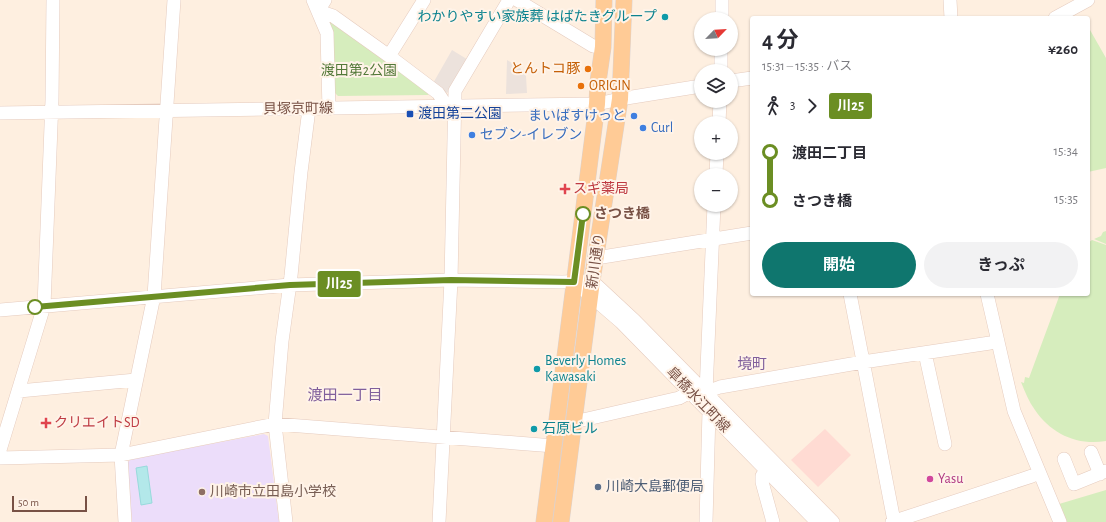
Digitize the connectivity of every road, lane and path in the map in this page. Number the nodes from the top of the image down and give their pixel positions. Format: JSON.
{"nodes":[{"id":1,"x":53,"y":0,"type":"edge"},
{"id":2,"x":174,"y":0,"type":"edge"},
{"id":3,"x":325,"y":0,"type":"edge"},
{"id":4,"x":424,"y":0,"type":"edge"},
{"id":5,"x":509,"y":0,"type":"edge"},
{"id":6,"x":517,"y":0,"type":"edge"},
{"id":7,"x":604,"y":0,"type":"edge"},
{"id":8,"x":624,"y":0,"type":"edge"},
{"id":9,"x":722,"y":0,"type":"edge"},
{"id":10,"x":950,"y":0,"type":"edge"},
{"id":11,"x":1088,"y":0,"type":"edge"},
{"id":12,"x":315,"y":6,"type":"edge"},
{"id":13,"x":722,"y":12,"type":"edge"},
{"id":14,"x":951,"y":16,"type":"edge"},
{"id":15,"x":1059,"y":16,"type":"edge"},
{"id":16,"x":603,"y":47,"type":"junction"},
{"id":17,"x":622,"y":47,"type":"junction"},
{"id":18,"x":389,"y":56,"type":"junction"},
{"id":19,"x":750,"y":78,"type":"edge"},
{"id":20,"x":738,"y":80,"type":"edge"},
{"id":21,"x":694,"y":87,"type":"edge"},
{"id":22,"x":620,"y":99,"type":"junction"},
{"id":23,"x":597,"y":104,"type":"junction"},
{"id":24,"x":449,"y":106,"type":"junction"},
{"id":25,"x":309,"y":109,"type":"junction"},
{"id":26,"x":329,"y":109,"type":"junction"},
{"id":27,"x":166,"y":110,"type":"junction"},
{"id":28,"x":51,"y":112,"type":"junction"},
{"id":29,"x":0,"y":113,"type":"edge"},
{"id":30,"x":591,"y":153,"type":"junction"},
{"id":31,"x":611,"y":156,"type":"junction"},
{"id":32,"x":714,"y":212,"type":"edge"},
{"id":33,"x":750,"y":233,"type":"edge"},
{"id":34,"x":712,"y":240,"type":"junction"},
{"id":35,"x":596,"y":258,"type":"junction"},
{"id":36,"x":451,"y":280,"type":"junction"},
{"id":37,"x":574,"y":282,"type":"junction"},
{"id":38,"x":290,"y":285,"type":"junction"},
{"id":39,"x":592,"y":288,"type":"junction"},
{"id":40,"x":154,"y":296,"type":"junction"},
{"id":41,"x":850,"y":296,"type":"edge"},
{"id":42,"x":980,"y":296,"type":"edge"},
{"id":43,"x":987,"y":296,"type":"edge"},
{"id":44,"x":44,"y":306,"type":"junction"},
{"id":45,"x":0,"y":310,"type":"edge"},
{"id":46,"x":990,"y":342,"type":"junction"},
{"id":47,"x":925,"y":353,"type":"junction"},
{"id":48,"x":863,"y":362,"type":"junction"},
{"id":49,"x":136,"y":380,"type":"junction"},
{"id":50,"x":19,"y":391,"type":"junction"},
{"id":51,"x":690,"y":392,"type":"junction"},
{"id":52,"x":706,"y":392,"type":"junction"},
{"id":53,"x":709,"y":411,"type":"junction"},
{"id":54,"x":557,"y":420,"type":"junction"},
{"id":55,"x":574,"y":422,"type":"junction"},
{"id":56,"x":275,"y":424,"type":"junction"},
{"id":57,"x":442,"y":437,"type":"junction"},
{"id":58,"x":945,"y":444,"type":"dead end"},
{"id":59,"x":554,"y":446,"type":"junction"},
{"id":60,"x":571,"y":448,"type":"junction"},
{"id":61,"x":0,"y":450,"type":"edge"},
{"id":62,"x":1090,"y":452,"type":"dead end"},
{"id":63,"x":122,"y":455,"type":"junction"},
{"id":64,"x":0,"y":458,"type":"edge"},
{"id":65,"x":1064,"y":459,"type":"dead end"},
{"id":66,"x":766,"y":470,"type":"junction"},
{"id":67,"x":1103,"y":472,"type":"edge"},
{"id":68,"x":1032,"y":476,"type":"junction"},
{"id":69,"x":125,"y":522,"type":"edge"},
{"id":70,"x":286,"y":522,"type":"edge"},
{"id":71,"x":439,"y":522,"type":"edge"},
{"id":72,"x":544,"y":522,"type":"edge"},
{"id":73,"x":561,"y":522,"type":"edge"},
{"id":74,"x":706,"y":522,"type":"edge"},
{"id":75,"x":773,"y":522,"type":"edge"},
{"id":76,"x":817,"y":522,"type":"edge"},
{"id":77,"x":833,"y":522,"type":"edge"},
{"id":78,"x":893,"y":522,"type":"edge"},
{"id":79,"x":1052,"y":522,"type":"edge"},
{"id":80,"x":1060,"y":522,"type":"edge"}],
"edges":[{"from":1,"to":28,"type":"street"},
{"from":2,"to":27,"type":"street"},
{"from":3,"to":12,"type":"street"},
{"from":4,"to":18,"type":"street"},
{"from":5,"to":24,"type":"street"},
{"from":6,"to":16,"type":"street"},
{"from":7,"to":16,"type":"main road","name":"新川通り"},
{"from":8,"to":17,"type":"main road","name":"新川通り"},
{"from":9,"to":13,"type":"street"},
{"from":10,"to":14,"type":"street"},
{"from":11,"to":15,"type":"street"},
{"from":12,"to":18,"type":"street"},
{"from":12,"to":26,"type":"street"},
{"from":16,"to":17,"type":"main road"},
{"from":16,"to":23,"type":"main road","name":"新川通り"},
{"from":17,"to":22,"type":"main road","name":"新川通り"},
{"from":18,"to":24,"type":"street"},
{"from":19,"to":20,"type":"street"},
{"from":21,"to":22,"type":"street","name":"貝塚京町線"},
{"from":22,"to":23,"type":"street","name":"貝塚京町線"},
{"from":22,"to":31,"type":"main road","name":"新川通り"},
{"from":23,"to":24,"type":"street","name":"貝塚京町線"},
{"from":23,"to":30,"type":"main road","name":"新川通り"},
{"from":24,"to":26,"type":"street","name":"貝塚京町線"},
{"from":24,"to":36,"type":"street"},
{"from":25,"to":26,"type":"street","name":"貝塚京町線"},
{"from":25,"to":27,"type":"street","name":"貝塚京町線"},
{"from":25,"to":38,"type":"street"},
{"from":27,"to":28,"type":"street","name":"貝塚京町線"},
{"from":27,"to":40,"type":"street"},
{"from":28,"to":29,"type":"street","name":"貝塚京町線"},
{"from":28,"to":44,"type":"street"},
{"from":30,"to":31,"type":"main road"},
{"from":30,"to":37,"type":"main road","name":"新川通り"},
{"from":31,"to":35,"type":"main road","name":"新川通り"},
{"from":32,"to":34,"type":"street"},
{"from":33,"to":34,"type":"street"},
{"from":34,"to":35,"type":"street"},
{"from":34,"to":52,"type":"street"},
{"from":35,"to":39,"type":"main road","name":"新川通り"},
{"from":36,"to":37,"type":"street"},
{"from":36,"to":38,"type":"street"},
{"from":36,"to":57,"type":"street"},
{"from":37,"to":39,"type":"street"},
{"from":37,"to":54,"type":"main road","name":"新川通り"},
{"from":38,"to":40,"type":"street"},
{"from":38,"to":56,"type":"street"},
{"from":39,"to":51,"type":"street","name":"皐橋水江町線"},
{"from":39,"to":52,"type":"street","name":"皐橋水江町線"},
{"from":39,"to":55,"type":"main road","name":"新川通り"},
{"from":40,"to":44,"type":"street"},
{"from":40,"to":49,"type":"street"},
{"from":41,"to":48,"type":"street"},
{"from":42,"to":46,"type":"street"},
{"from":43,"to":80,"type":"street"},
{"from":44,"to":45,"type":"street"},
{"from":44,"to":50,"type":"street"},
{"from":46,"to":47,"type":"street"},
{"from":46,"to":68,"type":"street"},
{"from":47,"to":48,"type":"street"},
{"from":47,"to":58,"type":"street"},
{"from":48,"to":52,"type":"street"},
{"from":48,"to":78,"type":"street"},
{"from":49,"to":50,"type":"street"},
{"from":49,"to":63,"type":"street"},
{"from":50,"to":61,"type":"street"},
{"from":51,"to":52,"type":"street"},
{"from":51,"to":53,"type":"street","name":"皐橋水江町線"},
{"from":51,"to":55,"type":"street"},
{"from":52,"to":53,"type":"street"},
{"from":52,"to":77,"type":"street","name":"皐橋水江町線"},
{"from":53,"to":66,"type":"street","name":"皐橋水江町線"},
{"from":53,"to":74,"type":"street"},
{"from":54,"to":55,"type":"main road"},
{"from":54,"to":59,"type":"main road","name":"新川通り"},
{"from":55,"to":60,"type":"main road","name":"新川通り"},
{"from":56,"to":57,"type":"street"},
{"from":56,"to":63,"type":"street"},
{"from":56,"to":70,"type":"street"},
{"from":57,"to":59,"type":"street"},
{"from":57,"to":71,"type":"street"},
{"from":59,"to":60,"type":"main road"},
{"from":59,"to":72,"type":"main road","name":"新川通り"},
{"from":60,"to":73,"type":"main road","name":"新川通り"},
{"from":62,"to":67,"type":"street"},
{"from":63,"to":64,"type":"street"},
{"from":63,"to":69,"type":"street"},
{"from":65,"to":67,"type":"street"},
{"from":66,"to":75,"type":"street"},
{"from":66,"to":76,"type":"street","name":"皐橋水江町線"},
{"from":68,"to":78,"type":"street"},
{"from":68,"to":79,"type":"street"}]}
